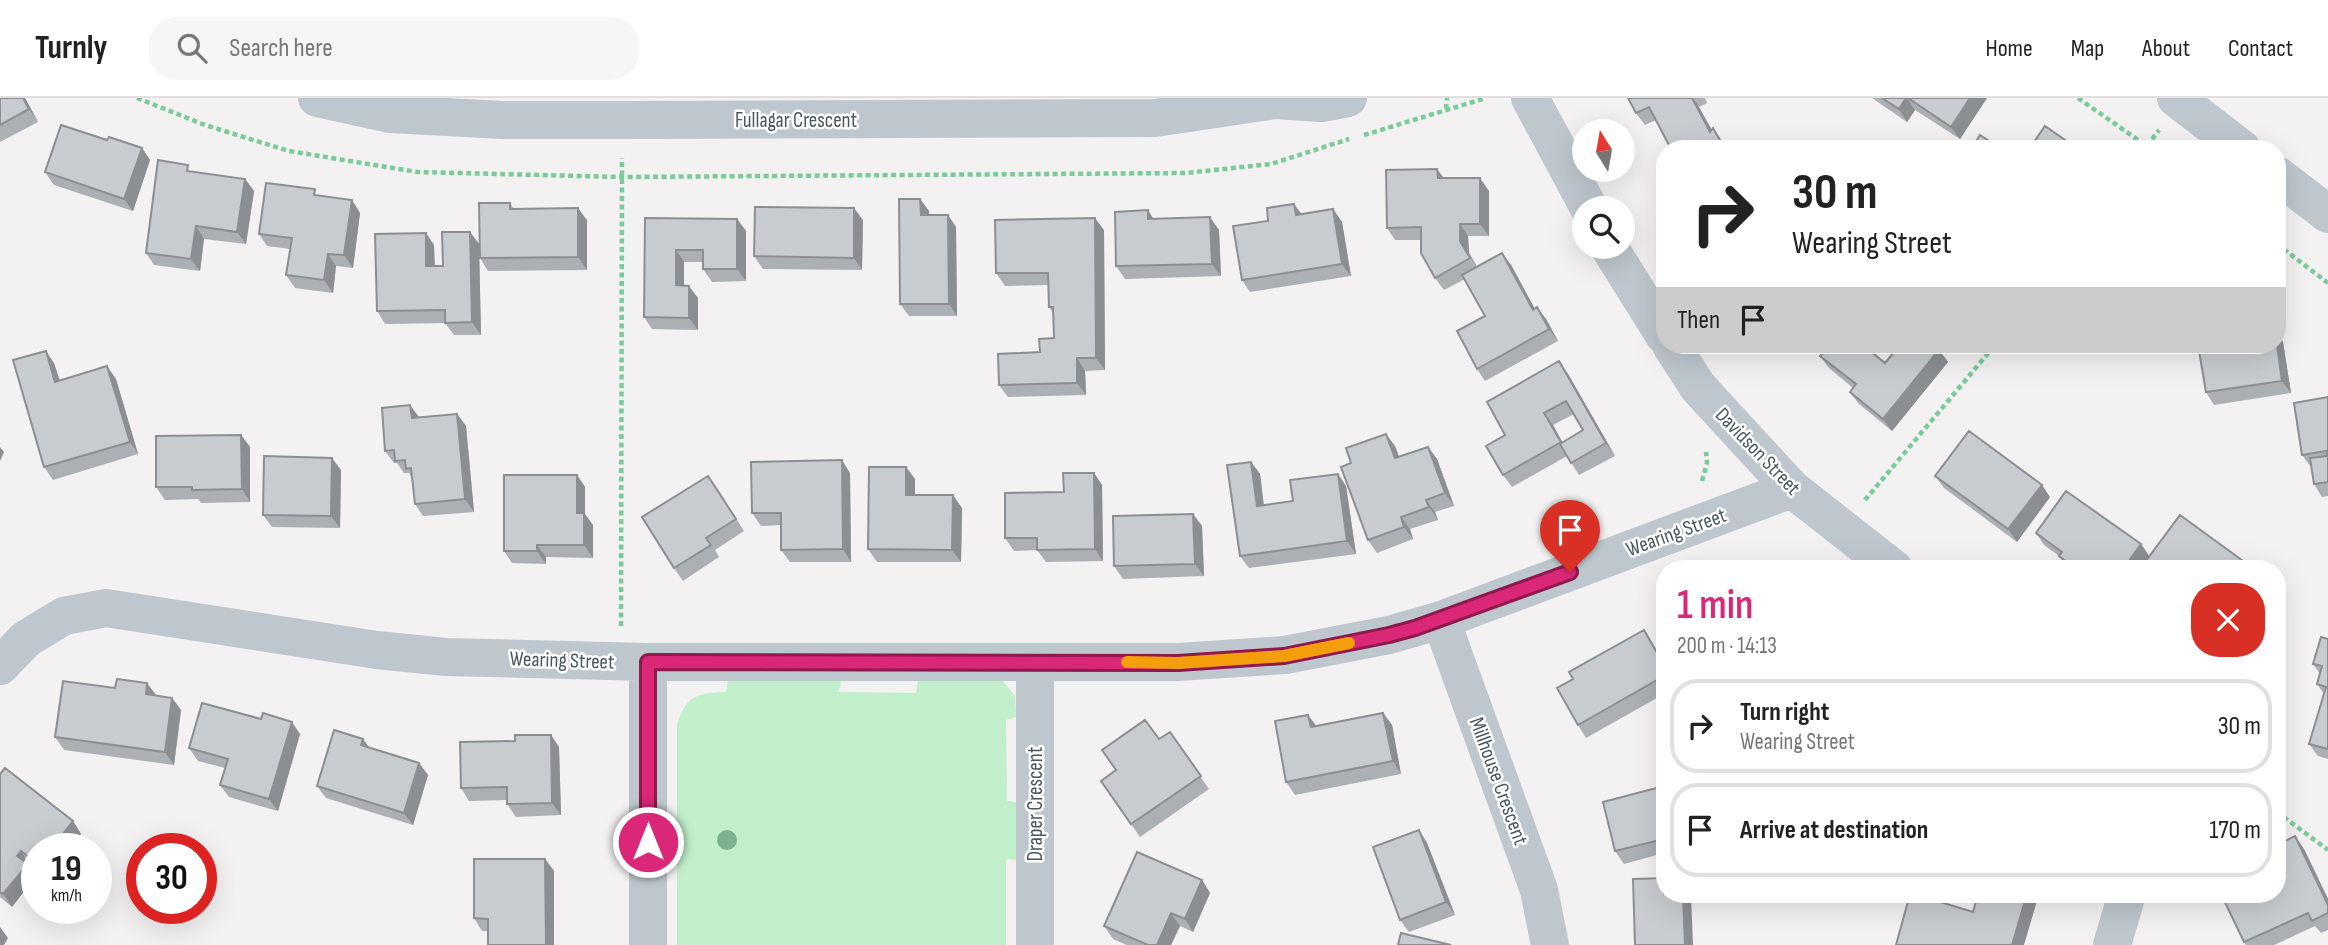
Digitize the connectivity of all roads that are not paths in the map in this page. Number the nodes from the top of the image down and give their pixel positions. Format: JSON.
{"nodes":[{"id":1,"x":317,"y":98,"type":"edge"},
{"id":2,"x":1348,"y":98,"type":"edge"},
{"id":3,"x":1530,"y":98,"type":"edge"},
{"id":4,"x":2176,"y":98,"type":"edge"},
{"id":5,"x":1277,"y":99,"type":"edge"},
{"id":6,"x":2230,"y":140,"type":"edge"},
{"id":7,"x":2286,"y":182,"type":"edge"},
{"id":8,"x":1583,"y":196,"type":"edge"},
{"id":9,"x":2328,"y":214,"type":"edge"},
{"id":10,"x":1616,"y":259,"type":"edge"},
{"id":11,"x":1656,"y":322,"type":"edge"},
{"id":12,"x":1677,"y":354,"type":"edge"},
{"id":13,"x":1792,"y":489,"type":"junction"},
{"id":14,"x":1883,"y":560,"type":"edge"},
{"id":15,"x":1441,"y":620,"type":"junction"},
{"id":16,"x":635,"y":662,"type":"junction"},
{"id":17,"x":1035,"y":662,"type":"junction"},
{"id":18,"x":0,"y":666,"type":"edge"},
{"id":19,"x":2124,"y":903,"type":"edge"},
{"id":20,"x":648,"y":945,"type":"edge"},
{"id":21,"x":1035,"y":945,"type":"edge"},
{"id":22,"x":1550,"y":945,"type":"edge"},
{"id":23,"x":2112,"y":945,"type":"edge"}],
"edges":[{"from":1,"to":5,"type":"street","name":"Fullagar Crescent"},
{"from":2,"to":5,"type":"street","name":"Fullagar Crescent"},
{"from":3,"to":8,"type":"street"},
{"from":4,"to":6,"type":"street"},
{"from":7,"to":9,"type":"street"},
{"from":10,"to":11,"type":"street"},
{"from":12,"to":13,"type":"street","name":"Davidson Street"},
{"from":13,"to":14,"type":"street","name":"Davidson Street"},
{"from":13,"to":15,"type":"street","name":"Wearing Street"},
{"from":15,"to":17,"type":"street","name":"Wearing Street"},
{"from":15,"to":22,"type":"street","name":"Millhouse Crescent"},
{"from":16,"to":17,"type":"street","name":"Wearing Street"},
{"from":16,"to":18,"type":"street","name":"Wearing Street"},
{"from":16,"to":20,"type":"street"},
{"from":17,"to":21,"type":"street","name":"Draper Crescent"},
{"from":19,"to":23,"type":"street"}]}
